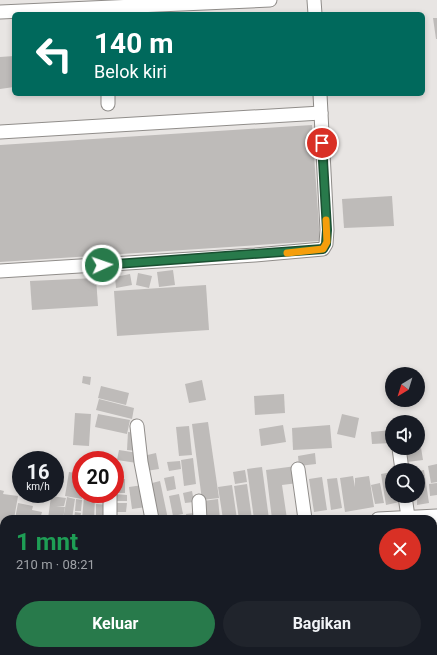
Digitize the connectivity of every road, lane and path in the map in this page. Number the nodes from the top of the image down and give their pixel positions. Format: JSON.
{"nodes":[{"id":1,"x":270,"y":0,"type":"edge"},
{"id":2,"x":314,"y":0,"type":"edge"},
{"id":3,"x":167,"y":2,"type":"edge"},
{"id":4,"x":106,"y":11,"type":"edge"},
{"id":5,"x":0,"y":12,"type":"edge"},
{"id":6,"x":315,"y":12,"type":"edge"},
{"id":7,"x":320,"y":96,"type":"edge"},
{"id":8,"x":321,"y":114,"type":"junction"},
{"id":9,"x":0,"y":132,"type":"edge"},
{"id":10,"x":0,"y":271,"type":"edge"},
{"id":11,"x":137,"y":426,"type":"dead end"},
{"id":12,"x":298,"y":469,"type":"dead end"},
{"id":13,"x":199,"y":500,"type":"dead end"},
{"id":14,"x":110,"y":503,"type":"edge"},
{"id":15,"x":406,"y":503,"type":"edge"},
{"id":16,"x":110,"y":515,"type":"edge"},
{"id":17,"x":151,"y":515,"type":"edge"},
{"id":18,"x":200,"y":515,"type":"edge"},
{"id":19,"x":304,"y":515,"type":"edge"},
{"id":20,"x":408,"y":515,"type":"edge"}],
"edges":[{"from":1,"to":3,"type":"street"},
{"from":2,"to":6,"type":"street"},
{"from":3,"to":4,"type":"street"},
{"from":4,"to":5,"type":"street"},
{"from":7,"to":8,"type":"street"},
{"from":8,"to":9,"type":"street"},
{"from":8,"to":10,"type":"street"},
{"from":11,"to":17,"type":"street"},
{"from":12,"to":19,"type":"street"},
{"from":13,"to":18,"type":"street"},
{"from":14,"to":16,"type":"street"},
{"from":15,"to":20,"type":"street"}]}
